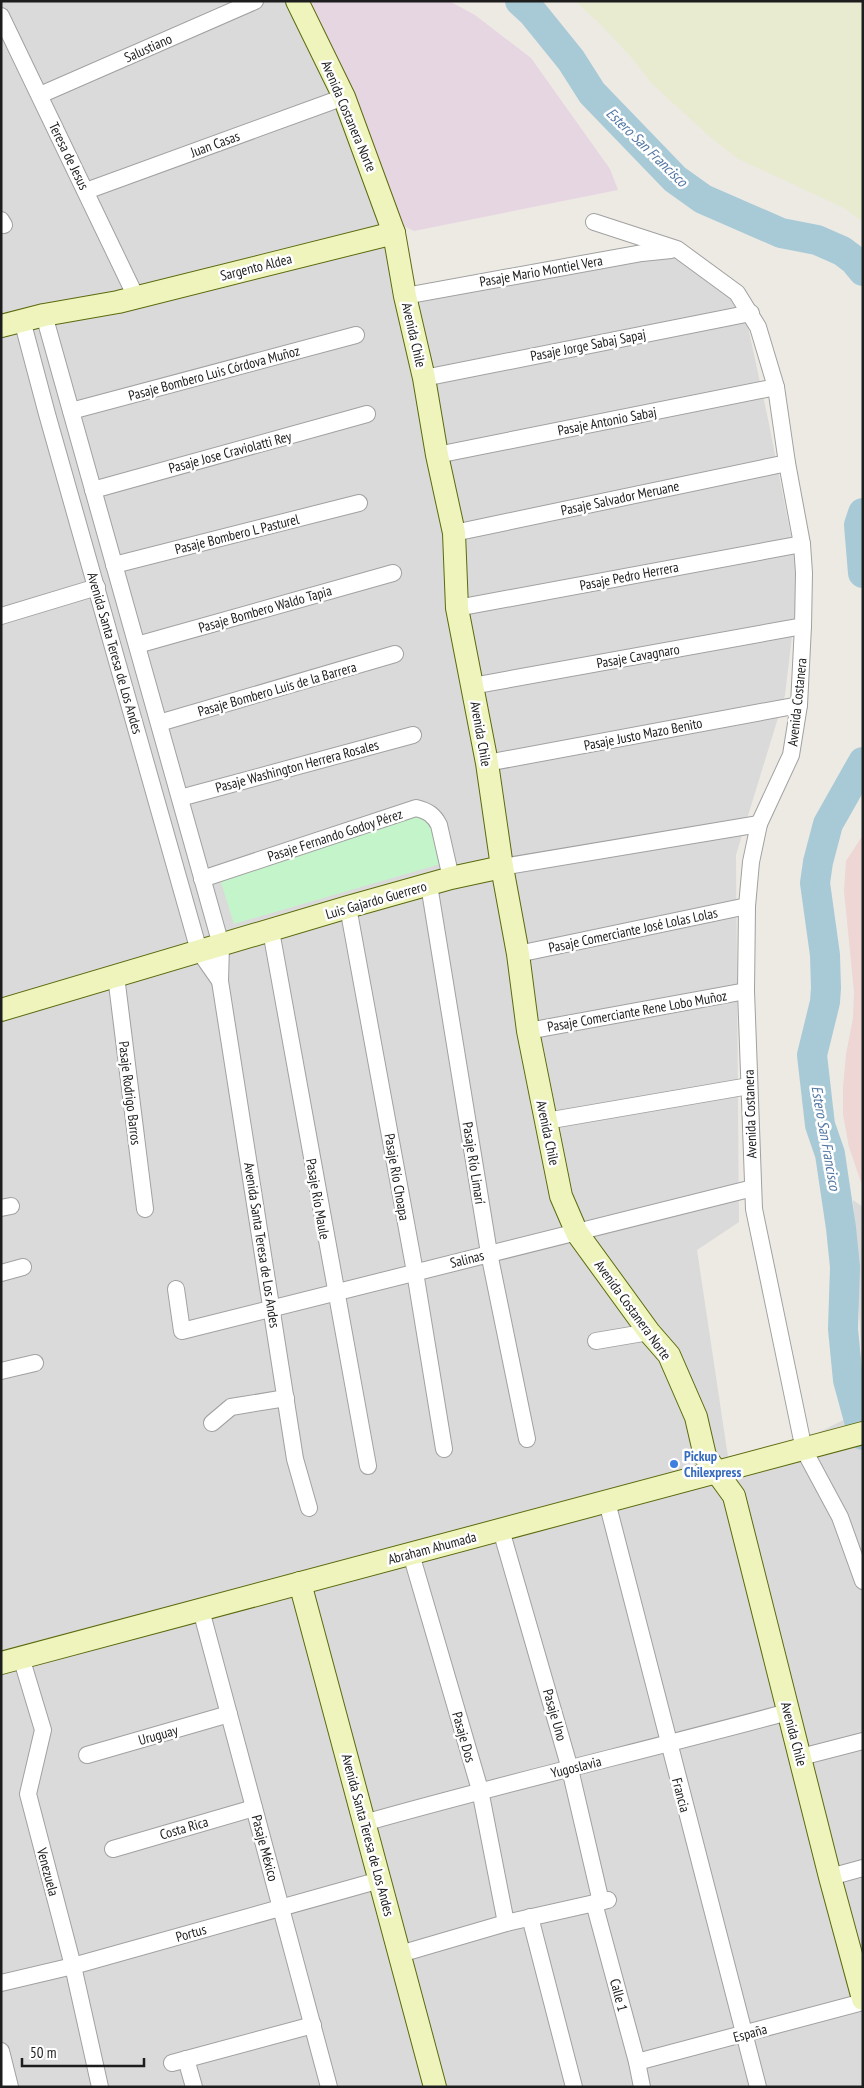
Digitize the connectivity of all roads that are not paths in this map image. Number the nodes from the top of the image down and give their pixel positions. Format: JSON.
{"nodes":[{"id":1,"x":255,"y":1,"type":"edge"},
{"id":2,"x":297,"y":1,"type":"edge"},
{"id":3,"x":1,"y":16,"type":"edge"},
{"id":4,"x":40,"y":95,"type":"junction"},
{"id":5,"x":344,"y":97,"type":"junction"},
{"id":6,"x":86,"y":191,"type":"junction"},
{"id":7,"x":594,"y":222,"type":"dead end"},
{"id":8,"x":394,"y":233,"type":"junction"},
{"id":9,"x":678,"y":249,"type":"junction"},
{"id":10,"x":404,"y":296,"type":"junction"},
{"id":11,"x":127,"y":300,"type":"junction"},
{"id":12,"x":751,"y":313,"type":"junction"},
{"id":13,"x":46,"y":321,"type":"junction"},
{"id":14,"x":16,"y":327,"type":"edge"},
{"id":15,"x":356,"y":335,"type":"dead end"},
{"id":16,"x":1,"y":341,"type":"edge"},
{"id":17,"x":424,"y":378,"type":"junction"},
{"id":18,"x":776,"y":387,"type":"junction"},
{"id":19,"x":71,"y":411,"type":"junction"},
{"id":20,"x":367,"y":414,"type":"dead end"},
{"id":21,"x":437,"y":455,"type":"junction"},
{"id":22,"x":787,"y":463,"type":"junction"},
{"id":23,"x":93,"y":490,"type":"junction"},
{"id":24,"x":359,"y":503,"type":"dead end"},
{"id":25,"x":454,"y":533,"type":"junction"},
{"id":26,"x":802,"y":544,"type":"junction"},
{"id":27,"x":114,"y":565,"type":"junction"},
{"id":28,"x":394,"y":573,"type":"dead end"},
{"id":29,"x":97,"y":587,"type":"junction"},
{"id":30,"x":456,"y":608,"type":"junction"},
{"id":31,"x":1,"y":616,"type":"edge"},
{"id":32,"x":804,"y":626,"type":"junction"},
{"id":33,"x":137,"y":645,"type":"junction"},
{"id":34,"x":395,"y":654,"type":"dead end"},
{"id":35,"x":472,"y":686,"type":"junction"},
{"id":36,"x":799,"y":705,"type":"junction"},
{"id":37,"x":159,"y":723,"type":"junction"},
{"id":38,"x":414,"y":735,"type":"dead end"},
{"id":39,"x":487,"y":763,"type":"junction"},
{"id":40,"x":180,"y":798,"type":"junction"},
{"id":41,"x":759,"y":824,"type":"junction"},
{"id":42,"x":502,"y":867,"type":"junction"},
{"id":43,"x":451,"y":878,"type":"junction"},
{"id":44,"x":202,"y":879,"type":"junction"},
{"id":45,"x":429,"y":885,"type":"junction"},
{"id":46,"x":747,"y":906,"type":"junction"},
{"id":47,"x":348,"y":907,"type":"junction"},
{"id":48,"x":271,"y":931,"type":"junction"},
{"id":49,"x":221,"y":945,"type":"junction"},
{"id":50,"x":199,"y":951,"type":"junction"},
{"id":51,"x":518,"y":954,"type":"junction"},
{"id":52,"x":116,"y":976,"type":"junction"},
{"id":53,"x":220,"y":981,"type":"junction"},
{"id":54,"x":746,"y":991,"type":"junction"},
{"id":55,"x":1,"y":1010,"type":"edge"},
{"id":56,"x":528,"y":1031,"type":"junction"},
{"id":57,"x":749,"y":1086,"type":"junction"},
{"id":58,"x":546,"y":1121,"type":"junction"},
{"id":59,"x":753,"y":1188,"type":"junction"},
{"id":60,"x":146,"y":1209,"type":"dead end"},
{"id":61,"x":577,"y":1233,"type":"junction"},
{"id":62,"x":489,"y":1254,"type":"junction"},
{"id":63,"x":23,"y":1267,"type":"dead end"},
{"id":64,"x":415,"y":1272,"type":"junction"},
{"id":65,"x":1,"y":1273,"type":"edge"},
{"id":66,"x":176,"y":1289,"type":"dead end"},
{"id":67,"x":335,"y":1292,"type":"junction"},
{"id":68,"x":272,"y":1307,"type":"junction"},
{"id":69,"x":649,"y":1332,"type":"junction"},
{"id":70,"x":596,"y":1341,"type":"dead end"},
{"id":71,"x":35,"y":1363,"type":"dead end"},
{"id":72,"x":1,"y":1371,"type":"edge"},
{"id":73,"x":286,"y":1398,"type":"junction"},
{"id":74,"x":212,"y":1423,"type":"dead end"},
{"id":75,"x":863,"y":1433,"type":"edge"},
{"id":76,"x":527,"y":1439,"type":"dead end"},
{"id":77,"x":444,"y":1449,"type":"dead end"},
{"id":78,"x":804,"y":1450,"type":"junction"},
{"id":79,"x":368,"y":1466,"type":"dead end"},
{"id":80,"x":718,"y":1473,"type":"junction"},
{"id":81,"x":607,"y":1502,"type":"junction"},
{"id":82,"x":309,"y":1508,"type":"dead end"},
{"id":83,"x":501,"y":1530,"type":"junction"},
{"id":84,"x":410,"y":1554,"type":"junction"},
{"id":85,"x":863,"y":1581,"type":"edge"},
{"id":86,"x":300,"y":1583,"type":"junction"},
{"id":87,"x":201,"y":1610,"type":"junction"},
{"id":88,"x":11,"y":1660,"type":"edge"},
{"id":89,"x":788,"y":1712,"type":"junction"},
{"id":90,"x":229,"y":1714,"type":"junction"},
{"id":91,"x":863,"y":1741,"type":"edge"},
{"id":92,"x":668,"y":1744,"type":"junction"},
{"id":93,"x":87,"y":1755,"type":"dead end"},
{"id":94,"x":801,"y":1757,"type":"junction"},
{"id":95,"x":570,"y":1769,"type":"junction"},
{"id":96,"x":480,"y":1790,"type":"junction"},
{"id":97,"x":254,"y":1808,"type":"junction"},
{"id":98,"x":364,"y":1823,"type":"junction"},
{"id":99,"x":113,"y":1849,"type":"dead end"},
{"id":100,"x":863,"y":1868,"type":"edge"},
{"id":101,"x":830,"y":1878,"type":"junction"},
{"id":102,"x":380,"y":1880,"type":"junction"},
{"id":103,"x":601,"y":1902,"type":"junction"},
{"id":104,"x":281,"y":1908,"type":"junction"},
{"id":105,"x":530,"y":1917,"type":"junction"},
{"id":106,"x":506,"y":1923,"type":"junction"},
{"id":107,"x":400,"y":1954,"type":"junction"},
{"id":108,"x":73,"y":1966,"type":"junction"},
{"id":109,"x":1,"y":1983,"type":"edge"},
{"id":110,"x":863,"y":2000,"type":"edge"},
{"id":111,"x":313,"y":2025,"type":"junction"},
{"id":112,"x":744,"y":2035,"type":"junction"},
{"id":113,"x":1,"y":2051,"type":"edge"},
{"id":114,"x":637,"y":2062,"type":"junction"},
{"id":115,"x":10,"y":2087,"type":"edge"},
{"id":116,"x":100,"y":2087,"type":"edge"},
{"id":117,"x":194,"y":2087,"type":"edge"},
{"id":118,"x":329,"y":2087,"type":"edge"},
{"id":119,"x":435,"y":2087,"type":"edge"},
{"id":120,"x":574,"y":2087,"type":"edge"},
{"id":121,"x":642,"y":2087,"type":"edge"},
{"id":122,"x":758,"y":2087,"type":"edge"}],
"edges":[{"from":1,"to":4,"type":"street","name":"Salustiano"},
{"from":2,"to":5,"type":"street","name":"Avenida Costanera Norte"},
{"from":3,"to":4,"type":"street","name":"Teresa de Jesus"},
{"from":4,"to":6,"type":"street","name":"Teresa de Jesus"},
{"from":5,"to":6,"type":"street","name":"Juan Casas"},
{"from":5,"to":8,"type":"street","name":"Avenida Costanera Norte"},
{"from":6,"to":11,"type":"street","name":"Teresa de Jesus"},
{"from":7,"to":9,"type":"street","name":"Avenida Costanera"},
{"from":8,"to":10,"type":"street","name":"Avenida Chile"},
{"from":8,"to":11,"type":"street","name":"Sargento Aldea"},
{"from":9,"to":10,"type":"street","name":"Pasaje Mario Montiel Vera"},
{"from":9,"to":12,"type":"street","name":"Avenida Costanera"},
{"from":10,"to":17,"type":"street","name":"Avenida Chile"},
{"from":11,"to":13,"type":"street","name":"Sargento Aldea"},
{"from":12,"to":17,"type":"street","name":"Pasaje Jorge Sabaj Sapaj"},
{"from":12,"to":18,"type":"street","name":"Avenida Costanera"},
{"from":13,"to":14,"type":"street","name":"Sargento Aldea"},
{"from":13,"to":19,"type":"street","name":"Avenida Santa Teresa de Los Andes"},
{"from":14,"to":16,"type":"street","name":"Sargento Aldea"},
{"from":14,"to":29,"type":"street","name":"Avenida Santa Teresa de Los Andes"},
{"from":15,"to":19,"type":"street","name":"Pasaje Bombero Luis Córdova Muñoz"},
{"from":17,"to":21,"type":"street","name":"Avenida Chile"},
{"from":18,"to":21,"type":"street","name":"Pasaje Antonio Sabaj"},
{"from":18,"to":22,"type":"street","name":"Avenida Costanera"},
{"from":19,"to":23,"type":"street","name":"Avenida Santa Teresa de Los Andes"},
{"from":20,"to":23,"type":"street","name":"Pasaje Jose Craviolatti Rey"},
{"from":21,"to":25,"type":"street","name":"Avenida Chile"},
{"from":22,"to":25,"type":"street","name":"Pasaje Salvador Meruane"},
{"from":22,"to":26,"type":"street","name":"Avenida Costanera"},
{"from":23,"to":27,"type":"street","name":"Avenida Santa Teresa de Los Andes"},
{"from":24,"to":27,"type":"street","name":"Pasaje Bombero L Pasturel"},
{"from":25,"to":30,"type":"street","name":"Avenida Chile"},
{"from":26,"to":30,"type":"street","name":"Pasaje Pedro Herrera"},
{"from":26,"to":32,"type":"street","name":"Avenida Costanera"},
{"from":27,"to":33,"type":"street","name":"Avenida Santa Teresa de Los Andes"},
{"from":28,"to":33,"type":"street","name":"Pasaje Bombero Waldo Tapia"},
{"from":29,"to":31,"type":"street"},
{"from":29,"to":50,"type":"street","name":"Avenida Santa Teresa de Los Andes"},
{"from":30,"to":35,"type":"street","name":"Avenida Chile"},
{"from":32,"to":35,"type":"street","name":"Pasaje Cavagnaro"},
{"from":32,"to":36,"type":"street","name":"Avenida Costanera"},
{"from":33,"to":37,"type":"street","name":"Avenida Santa Teresa de Los Andes"},
{"from":34,"to":37,"type":"street","name":"Pasaje Bombero Luis de la Barrera"},
{"from":35,"to":39,"type":"street","name":"Avenida Chile"},
{"from":36,"to":39,"type":"street","name":"Pasaje Justo Mazo Benito"},
{"from":36,"to":41,"type":"street","name":"Avenida Costanera"},
{"from":37,"to":40,"type":"street","name":"Avenida Santa Teresa de Los Andes"},
{"from":38,"to":40,"type":"street","name":"Pasaje Washington Herrera Rosales"},
{"from":39,"to":42,"type":"street","name":"Avenida Chile"},
{"from":40,"to":44,"type":"street","name":"Avenida Santa Teresa de Los Andes"},
{"from":41,"to":42,"type":"street","name":"Luis Gajardo Guerrero"},
{"from":41,"to":46,"type":"street","name":"Avenida Costanera"},
{"from":42,"to":43,"type":"street","name":"Luis Gajardo Guerrero"},
{"from":42,"to":51,"type":"street","name":"Avenida Chile"},
{"from":43,"to":44,"type":"street","name":"Pasaje Fernando Godoy Pérez"},
{"from":43,"to":45,"type":"street","name":"Luis Gajardo Guerrero"},
{"from":44,"to":49,"type":"street","name":"Avenida Santa Teresa de Los Andes"},
{"from":45,"to":47,"type":"street","name":"Luis Gajardo Guerrero"},
{"from":45,"to":62,"type":"street","name":"Pasaje Río Limarí"},
{"from":46,"to":51,"type":"street","name":"Pasaje Comerciante José Lolas Lolas"},
{"from":46,"to":54,"type":"street","name":"Avenida Costanera"},
{"from":47,"to":48,"type":"street","name":"Luis Gajardo Guerrero"},
{"from":47,"to":64,"type":"street","name":"Pasaje Río Choapa"},
{"from":48,"to":49,"type":"street","name":"Luis Gajardo Guerrero"},
{"from":48,"to":67,"type":"street","name":"Pasaje Río Maule"},
{"from":49,"to":50,"type":"street","name":"Luis Gajardo Guerrero"},
{"from":49,"to":53,"type":"street","name":"Avenida Santa Teresa de Los Andes"},
{"from":50,"to":52,"type":"street","name":"Luis Gajardo Guerrero"},
{"from":50,"to":53,"type":"street","name":"Avenida Santa Teresa de Los Andes"},
{"from":51,"to":56,"type":"street","name":"Avenida Chile"},
{"from":52,"to":55,"type":"street","name":"Luis Gajardo Guerrero"},
{"from":52,"to":60,"type":"street","name":"Pasaje Rodrigo Barros"},
{"from":53,"to":68,"type":"street","name":"Avenida Santa Teresa de Los Andes"},
{"from":54,"to":56,"type":"street","name":"Pasaje Comerciante Rene Lobo Muñoz"},
{"from":54,"to":57,"type":"street","name":"Avenida Costanera"},
{"from":56,"to":58,"type":"street","name":"Avenida Chile"},
{"from":57,"to":58,"type":"street"},
{"from":57,"to":59,"type":"street","name":"Avenida Costanera"},
{"from":58,"to":61,"type":"street","name":"Avenida Chile"},
{"from":59,"to":61,"type":"street","name":"Salinas"},
{"from":59,"to":78,"type":"street","name":"Avenida Costanera"},
{"from":61,"to":62,"type":"street","name":"Salinas"},
{"from":61,"to":69,"type":"street","name":"Avenida Costanera Norte"},
{"from":62,"to":64,"type":"street","name":"Salinas"},
{"from":62,"to":76,"type":"street","name":"Pasaje Río Limarí"},
{"from":63,"to":65,"type":"street"},
{"from":64,"to":67,"type":"street","name":"Salinas"},
{"from":64,"to":77,"type":"street","name":"Pasaje Río Choapa"},
{"from":66,"to":68,"type":"street","name":"Salinas"},
{"from":67,"to":68,"type":"street","name":"Salinas"},
{"from":67,"to":79,"type":"street","name":"Pasaje Río Maule"},
{"from":68,"to":73,"type":"street","name":"Avenida Santa Teresa de Los Andes"},
{"from":69,"to":70,"type":"street"},
{"from":69,"to":80,"type":"street","name":"Avenida Costanera Norte"},
{"from":71,"to":72,"type":"street"},
{"from":73,"to":74,"type":"street"},
{"from":73,"to":82,"type":"street","name":"Avenida Santa Teresa de Los Andes"},
{"from":75,"to":78,"type":"street","name":"Abraham Ahumada"},
{"from":78,"to":80,"type":"street","name":"Abraham Ahumada"},
{"from":78,"to":85,"type":"street","name":"Avenida Costanera"},
{"from":80,"to":81,"type":"street","name":"Abraham Ahumada"},
{"from":80,"to":89,"type":"street","name":"Avenida Chile"},
{"from":81,"to":83,"type":"street","name":"Abraham Ahumada"},
{"from":81,"to":92,"type":"street","name":"Francia"},
{"from":83,"to":84,"type":"street","name":"Abraham Ahumada"},
{"from":83,"to":95,"type":"street","name":"Pasaje Uno"},
{"from":84,"to":86,"type":"street","name":"Abraham Ahumada"},
{"from":84,"to":96,"type":"street","name":"Pasaje Dos"},
{"from":86,"to":87,"type":"street","name":"Abraham Ahumada"},
{"from":86,"to":98,"type":"street","name":"Avenida Santa Teresa de Los Andes"},
{"from":87,"to":88,"type":"street","name":"Abraham Ahumada"},
{"from":87,"to":90,"type":"street","name":"Pasaje México"},
{"from":88,"to":108,"type":"street","name":"Venezuela"},
{"from":89,"to":92,"type":"street","name":"Yugoslavia"},
{"from":89,"to":94,"type":"street","name":"Avenida Chile"},
{"from":90,"to":93,"type":"street","name":"Uruguay"},
{"from":90,"to":97,"type":"street","name":"Pasaje México"},
{"from":91,"to":94,"type":"street"},
{"from":92,"to":95,"type":"street","name":"Yugoslavia"},
{"from":92,"to":112,"type":"street","name":"Francia"},
{"from":94,"to":101,"type":"street","name":"Avenida Chile"},
{"from":95,"to":96,"type":"street","name":"Yugoslavia"},
{"from":95,"to":103,"type":"street","name":"Pasaje Uno"},
{"from":96,"to":98,"type":"street","name":"Yugoslavia"},
{"from":96,"to":106,"type":"street","name":"Pasaje Dos"},
{"from":97,"to":99,"type":"street","name":"Costa Rica"},
{"from":97,"to":104,"type":"street","name":"Pasaje México"},
{"from":98,"to":102,"type":"street","name":"Avenida Santa Teresa de Los Andes"},
{"from":100,"to":101,"type":"street"},
{"from":101,"to":110,"type":"street","name":"Avenida Chile"},
{"from":102,"to":104,"type":"street","name":"Portus"},
{"from":102,"to":107,"type":"street","name":"Avenida Santa Teresa de Los Andes"},
{"from":103,"to":105,"type":"street"},
{"from":103,"to":114,"type":"street","name":"Calle 1"},
{"from":104,"to":108,"type":"street","name":"Portus"},
{"from":104,"to":111,"type":"street","name":"Pasaje México"},
{"from":105,"to":106,"type":"street"},
{"from":105,"to":120,"type":"street"},
{"from":106,"to":107,"type":"street"},
{"from":107,"to":119,"type":"street","name":"Avenida Santa Teresa de Los Andes"},
{"from":108,"to":109,"type":"street","name":"Portus"},
{"from":108,"to":116,"type":"street","name":"Venezuela"},
{"from":110,"to":112,"type":"street","name":"España"},
{"from":111,"to":117,"type":"street"},
{"from":111,"to":118,"type":"street","name":"Pasaje México"},
{"from":112,"to":114,"type":"street","name":"España"},
{"from":112,"to":122,"type":"street","name":"Francia"},
{"from":113,"to":115,"type":"street"},
{"from":114,"to":121,"type":"street","name":"Calle 1"}]}
